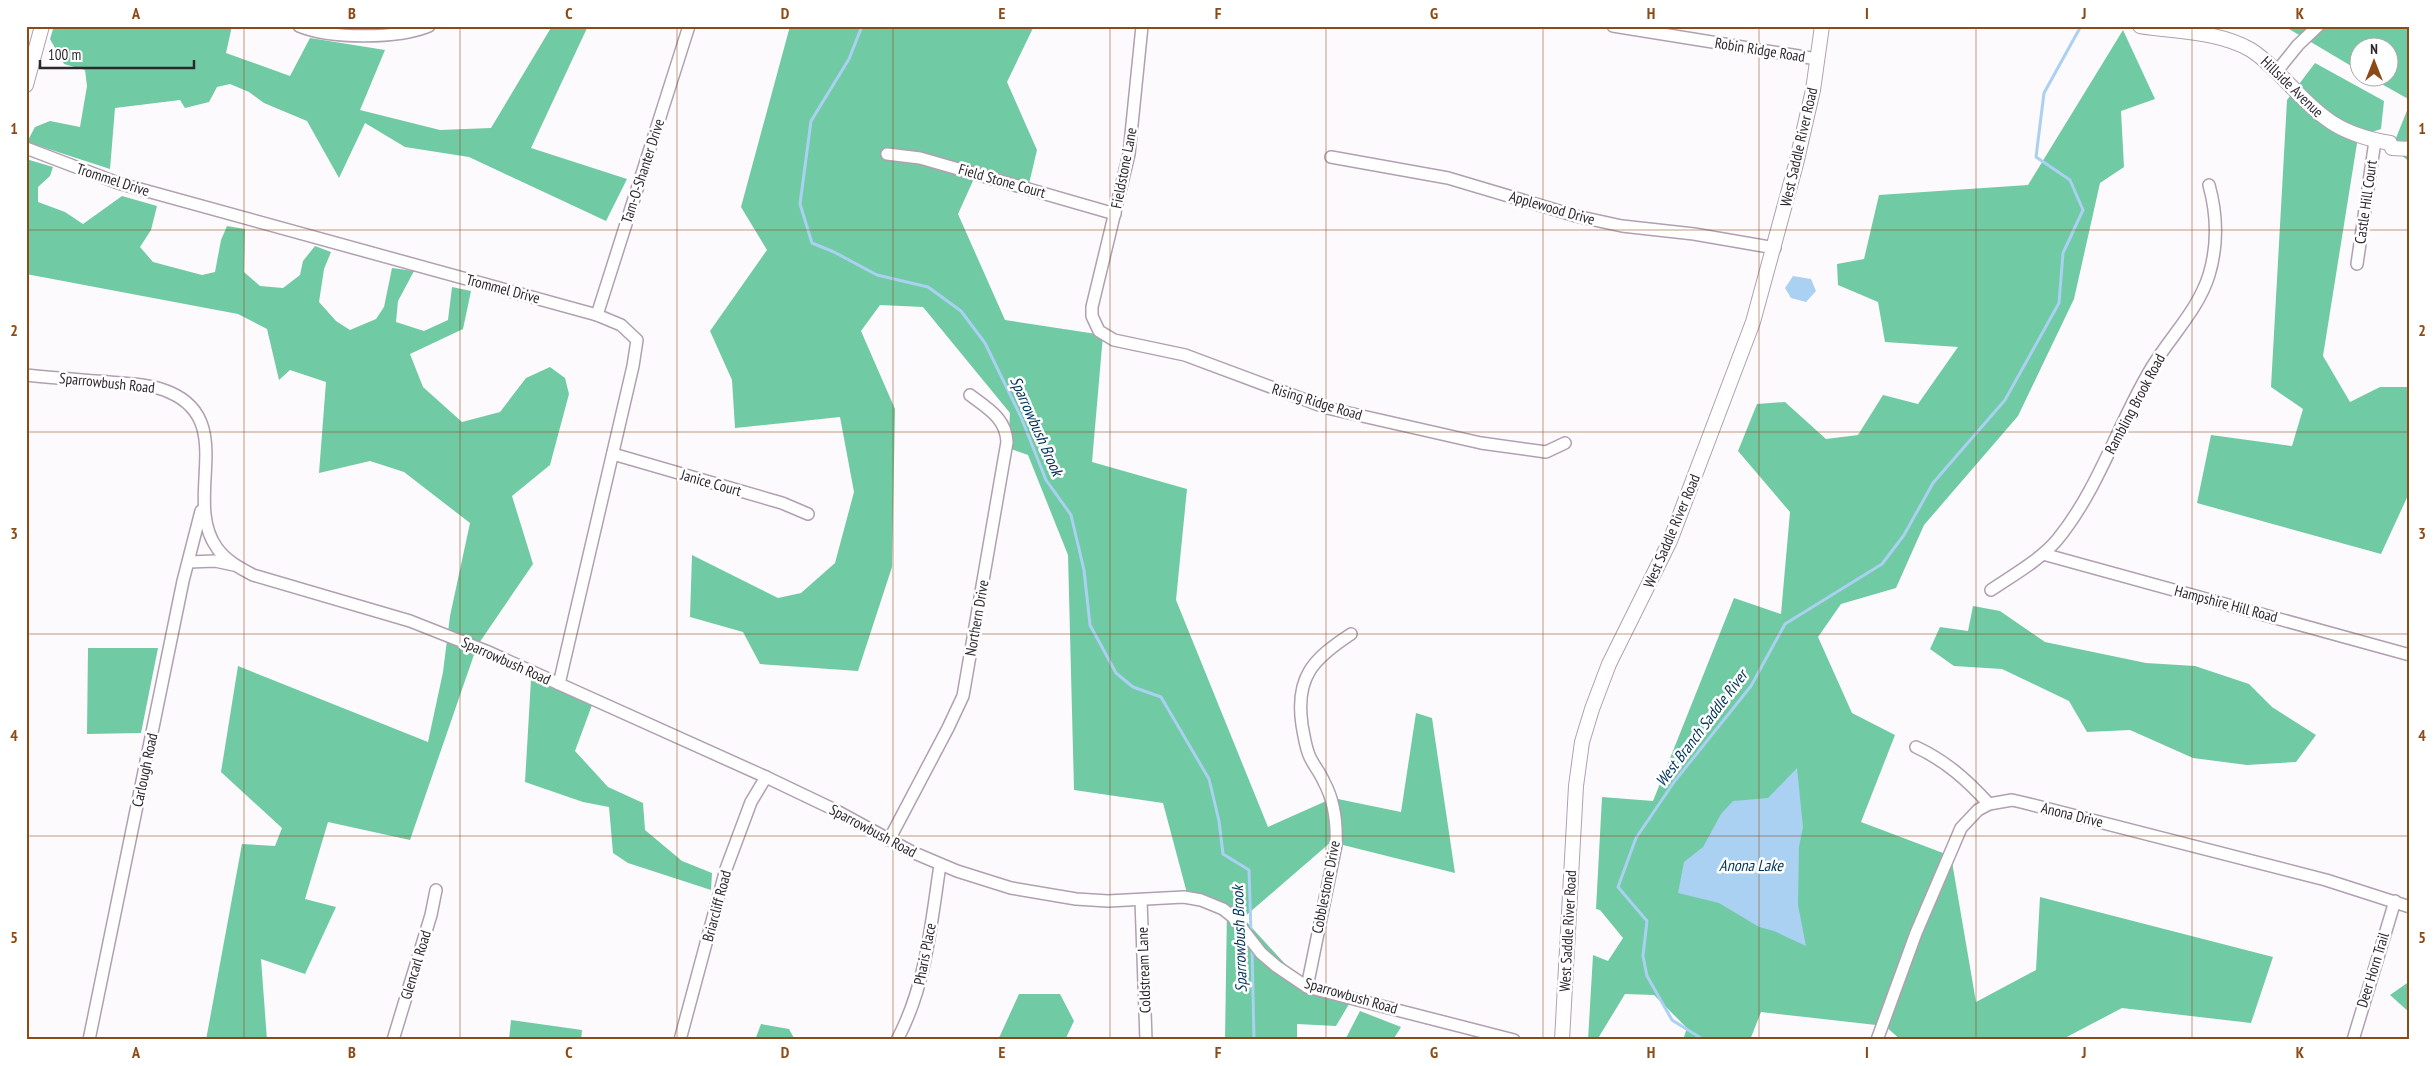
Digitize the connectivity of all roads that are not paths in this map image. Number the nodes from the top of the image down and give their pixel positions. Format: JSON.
{"nodes":[{"id":1,"x":42,"y":26,"type":"edge"},
{"id":2,"x":299,"y":26,"type":"edge"},
{"id":3,"x":429,"y":26,"type":"edge"},
{"id":4,"x":688,"y":26,"type":"edge"},
{"id":5,"x":1142,"y":26,"type":"edge"},
{"id":6,"x":1613,"y":26,"type":"edge"},
{"id":7,"x":1822,"y":26,"type":"edge"},
{"id":8,"x":2140,"y":26,"type":"edge"},
{"id":9,"x":2318,"y":26,"type":"edge"},
{"id":10,"x":1817,"y":59,"type":"junction"},
{"id":11,"x":2277,"y":72,"type":"junction"},
{"id":12,"x":26,"y":85,"type":"edge"},
{"id":13,"x":2375,"y":141,"type":"junction"},
{"id":14,"x":26,"y":148,"type":"edge"},
{"id":15,"x":2410,"y":149,"type":"edge"},
{"id":16,"x":887,"y":154,"type":"dead end"},
{"id":17,"x":1330,"y":157,"type":"dead end"},
{"id":18,"x":2209,"y":185,"type":"dead end"},
{"id":19,"x":1115,"y":214,"type":"junction"},
{"id":20,"x":1775,"y":248,"type":"junction"},
{"id":21,"x":2357,"y":264,"type":"dead end"},
{"id":22,"x":1092,"y":307,"type":"joint"},
{"id":23,"x":597,"y":315,"type":"junction"},
{"id":24,"x":26,"y":375,"type":"edge"},
{"id":25,"x":970,"y":395,"type":"dead end"},
{"id":26,"x":1565,"y":444,"type":"dead end"},
{"id":27,"x":613,"y":454,"type":"junction"},
{"id":28,"x":203,"y":502,"type":"junction"},
{"id":29,"x":808,"y":514,"type":"dead end"},
{"id":30,"x":2043,"y":554,"type":"junction"},
{"id":31,"x":189,"y":562,"type":"junction"},
{"id":32,"x":234,"y":565,"type":"junction"},
{"id":33,"x":1991,"y":590,"type":"dead end"},
{"id":34,"x":1351,"y":634,"type":"dead end"},
{"id":35,"x":2410,"y":655,"type":"edge"},
{"id":36,"x":558,"y":684,"type":"junction"},
{"id":37,"x":1916,"y":747,"type":"dead end"},
{"id":38,"x":766,"y":777,"type":"junction"},
{"id":39,"x":1989,"y":804,"type":"junction"},
{"id":40,"x":889,"y":840,"type":"junction"},
{"id":41,"x":940,"y":864,"type":"junction"},
{"id":42,"x":436,"y":890,"type":"dead end"},
{"id":43,"x":1141,"y":900,"type":"junction"},
{"id":44,"x":2395,"y":901,"type":"junction"},
{"id":45,"x":2410,"y":907,"type":"edge"},
{"id":46,"x":1307,"y":987,"type":"junction"},
{"id":47,"x":89,"y":1040,"type":"edge"},
{"id":48,"x":392,"y":1040,"type":"edge"},
{"id":49,"x":680,"y":1040,"type":"edge"},
{"id":50,"x":897,"y":1040,"type":"edge"},
{"id":51,"x":1146,"y":1040,"type":"edge"},
{"id":52,"x":1514,"y":1040,"type":"edge"},
{"id":53,"x":1562,"y":1040,"type":"edge"},
{"id":54,"x":1877,"y":1040,"type":"edge"},
{"id":55,"x":2352,"y":1040,"type":"edge"}],
"edges":[{"from":1,"to":12,"type":"street"},
{"from":2,"to":3,"type":"street"},
{"from":4,"to":23,"type":"street","name":"Tam-O-Shanter Drive"},
{"from":5,"to":19,"type":"street","name":"Fieldstone Lane"},
{"from":6,"to":10,"type":"street","name":"Robin Ridge Road"},
{"from":7,"to":10,"type":"street","name":"West Saddle River Road"},
{"from":8,"to":11,"type":"street","name":"Hillside Avenue"},
{"from":9,"to":11,"type":"street"},
{"from":10,"to":20,"type":"street","name":"West Saddle River Road"},
{"from":11,"to":13,"type":"street","name":"Hillside Avenue"},
{"from":13,"to":15,"type":"street","name":"Hillside Avenue"},
{"from":13,"to":21,"type":"street","name":"Castle Hill Court"},
{"from":14,"to":23,"type":"street","name":"Trommel Drive"},
{"from":16,"to":19,"type":"street","name":"Field Stone Court"},
{"from":17,"to":20,"type":"street","name":"Applewood Drive"},
{"from":18,"to":30,"type":"street","name":"Rambling Brook Road"},
{"from":19,"to":22,"type":"street","name":"Fieldstone Lane"},
{"from":20,"to":53,"type":"street","name":"West Saddle River Road"},
{"from":22,"to":26,"type":"street","name":"Rising Ridge Road"},
{"from":23,"to":27,"type":"street","name":"Trommel Drive"},
{"from":24,"to":28,"type":"street","name":"Sparrowbush Road"},
{"from":25,"to":40,"type":"street","name":"Northern Drive"},
{"from":27,"to":29,"type":"street","name":"Janice Court"},
{"from":27,"to":36,"type":"street","name":"Trommel Drive"},
{"from":28,"to":31,"type":"street","name":"Carlough Road"},
{"from":28,"to":32,"type":"street","name":"Sparrowbush Road"},
{"from":30,"to":33,"type":"street","name":"Rambling Brook Road"},
{"from":30,"to":35,"type":"street","name":"Hampshire Hill Road"},
{"from":31,"to":32,"type":"street","name":"Sparrowbush Road"},
{"from":31,"to":47,"type":"street","name":"Carlough Road"},
{"from":32,"to":36,"type":"street","name":"Sparrowbush Road"},
{"from":34,"to":46,"type":"street","name":"Cobblestone Drive"},
{"from":36,"to":38,"type":"street","name":"Sparrowbush Road"},
{"from":37,"to":39,"type":"street"},
{"from":38,"to":40,"type":"street","name":"Sparrowbush Road"},
{"from":38,"to":49,"type":"street","name":"Briarcliff Road"},
{"from":39,"to":44,"type":"street","name":"Anona Drive"},
{"from":39,"to":54,"type":"street","name":"Anona Drive"},
{"from":40,"to":41,"type":"street","name":"Sparrowbush Road"},
{"from":41,"to":43,"type":"street","name":"Sparrowbush Road"},
{"from":41,"to":50,"type":"street","name":"Pharis Place"},
{"from":42,"to":48,"type":"street","name":"Glencarl Road"},
{"from":43,"to":46,"type":"street","name":"Sparrowbush Road"},
{"from":43,"to":51,"type":"street","name":"Coldstream Lane"},
{"from":44,"to":45,"type":"street","name":"Anona Drive"},
{"from":44,"to":55,"type":"street","name":"Deer Horn Trail"},
{"from":46,"to":52,"type":"street","name":"Sparrowbush Road"}]}
